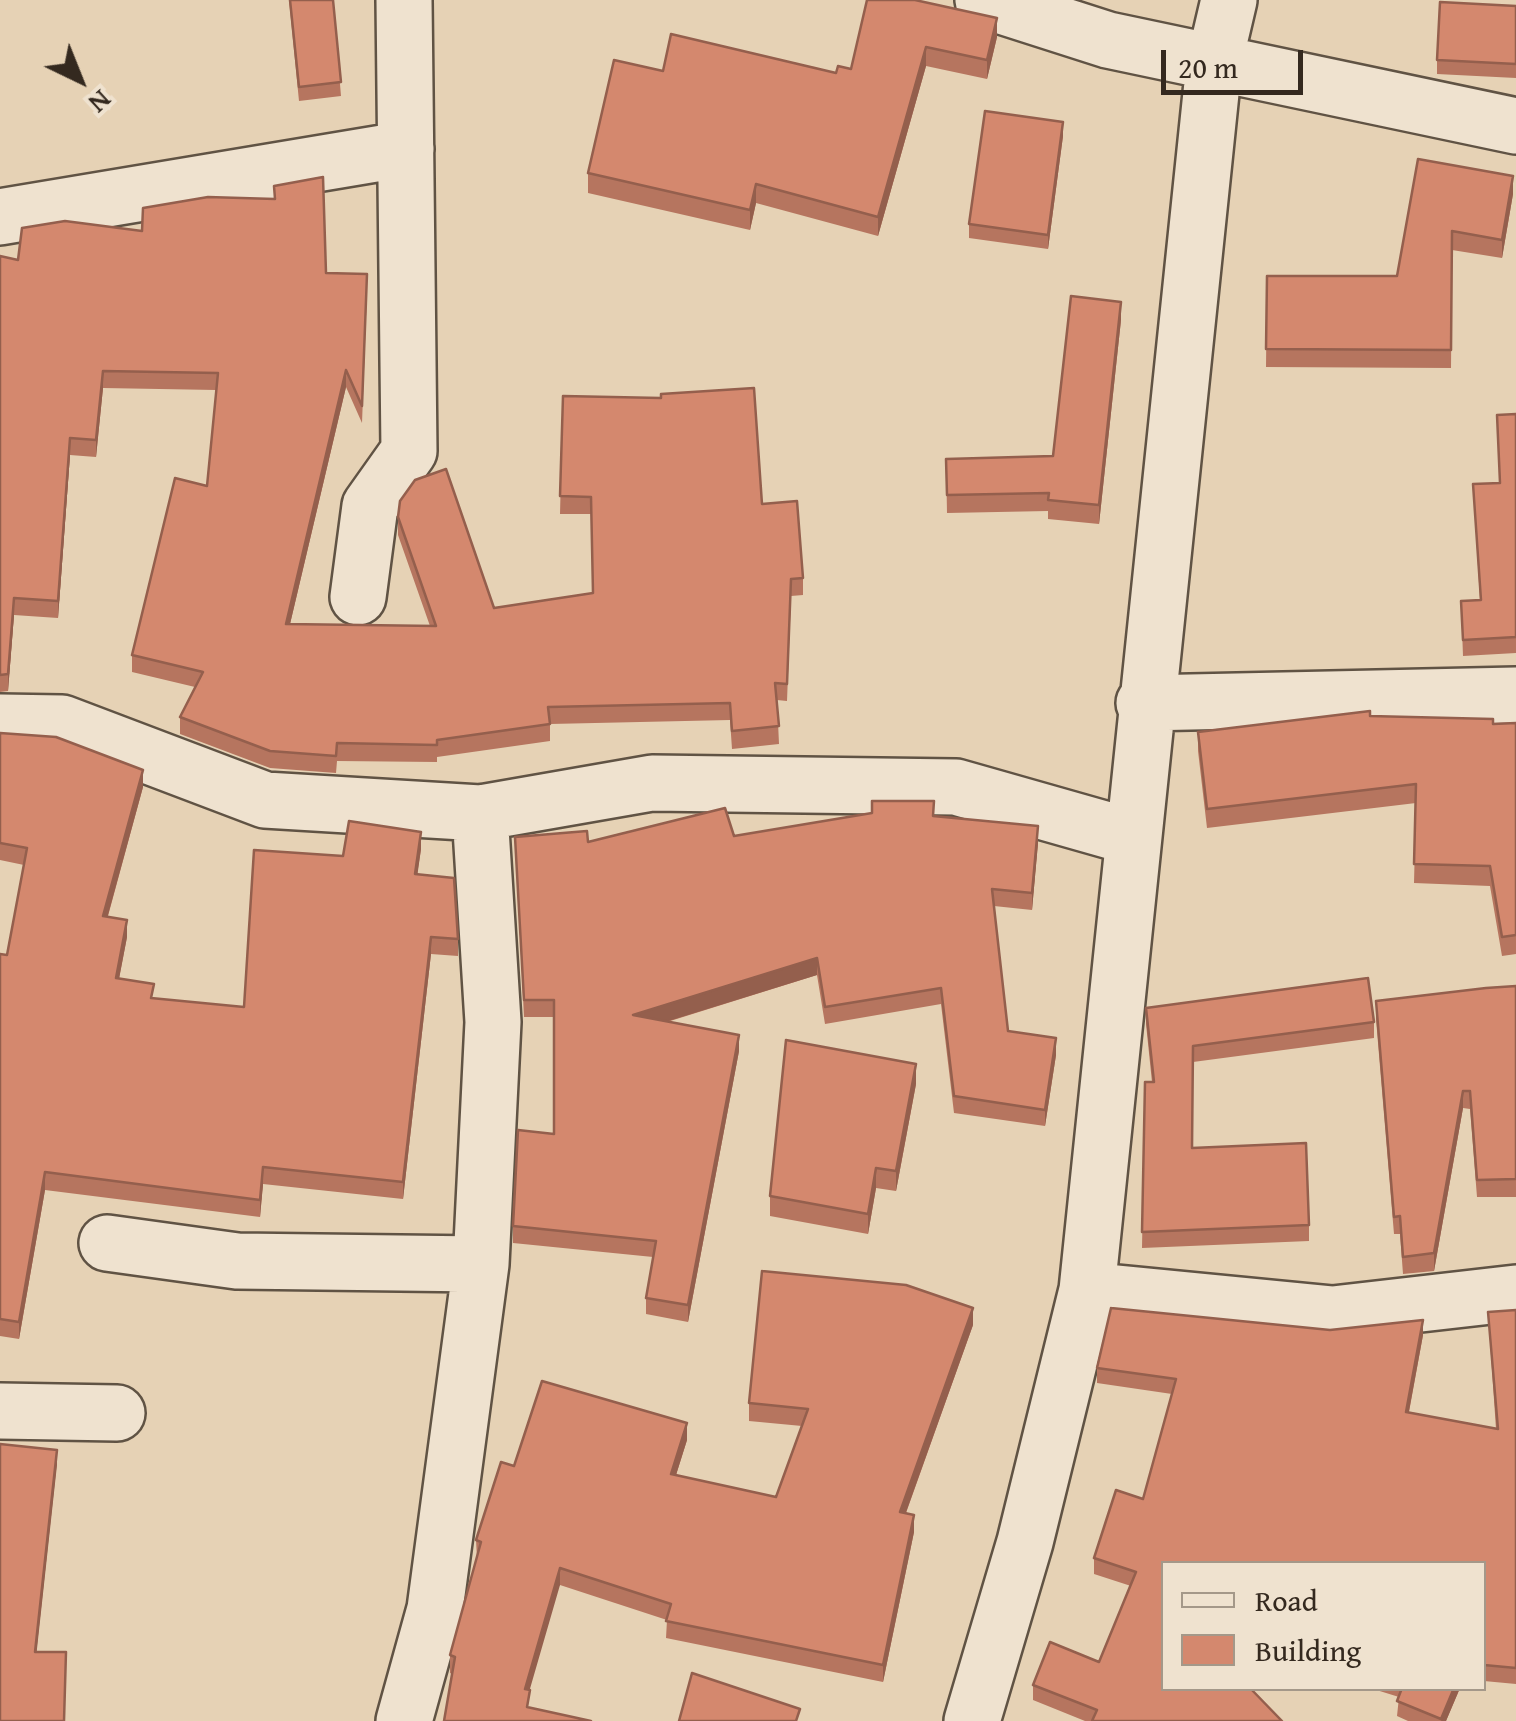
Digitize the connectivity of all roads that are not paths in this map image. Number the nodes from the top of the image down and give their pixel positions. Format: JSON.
{"nodes":[{"id":1,"x":404,"y":0,"type":"edge"},
{"id":2,"x":983,"y":0,"type":"edge"},
{"id":3,"x":1229,"y":0,"type":"edge"},
{"id":4,"x":1214,"y":64,"type":"junction"},
{"id":5,"x":1516,"y":126,"type":"edge"},
{"id":6,"x":406,"y":149,"type":"junction"},
{"id":7,"x":0,"y":218,"type":"edge"},
{"id":8,"x":358,"y":596,"type":"dead end"},
{"id":9,"x":1516,"y":695,"type":"edge"},
{"id":10,"x":1144,"y":703,"type":"junction"},
{"id":11,"x":0,"y":722,"type":"edge"},
{"id":12,"x":480,"y":813,"type":"junction"},
{"id":13,"x":1132,"y":837,"type":"junction"},
{"id":14,"x":108,"y":1243,"type":"dead end"},
{"id":15,"x":481,"y":1264,"type":"junction"},
{"id":16,"x":1087,"y":1290,"type":"junction"},
{"id":17,"x":1516,"y":1294,"type":"edge"},
{"id":18,"x":0,"y":1412,"type":"edge"},
{"id":19,"x":117,"y":1414,"type":"dead end"},
{"id":20,"x":404,"y":1721,"type":"edge"},
{"id":21,"x":972,"y":1721,"type":"edge"}],
"edges":[{"from":1,"to":6,"type":"street"},
{"from":2,"to":4,"type":"street"},
{"from":3,"to":4,"type":"street"},
{"from":4,"to":5,"type":"street"},
{"from":4,"to":10,"type":"street"},
{"from":6,"to":7,"type":"street"},
{"from":6,"to":8,"type":"street"},
{"from":9,"to":10,"type":"street"},
{"from":10,"to":13,"type":"street"},
{"from":11,"to":12,"type":"street"},
{"from":12,"to":13,"type":"street"},
{"from":12,"to":15,"type":"street"},
{"from":13,"to":16,"type":"street"},
{"from":14,"to":15,"type":"street"},
{"from":15,"to":20,"type":"street"},
{"from":16,"to":17,"type":"street"},
{"from":16,"to":21,"type":"street"},
{"from":18,"to":19,"type":"street"}]}
